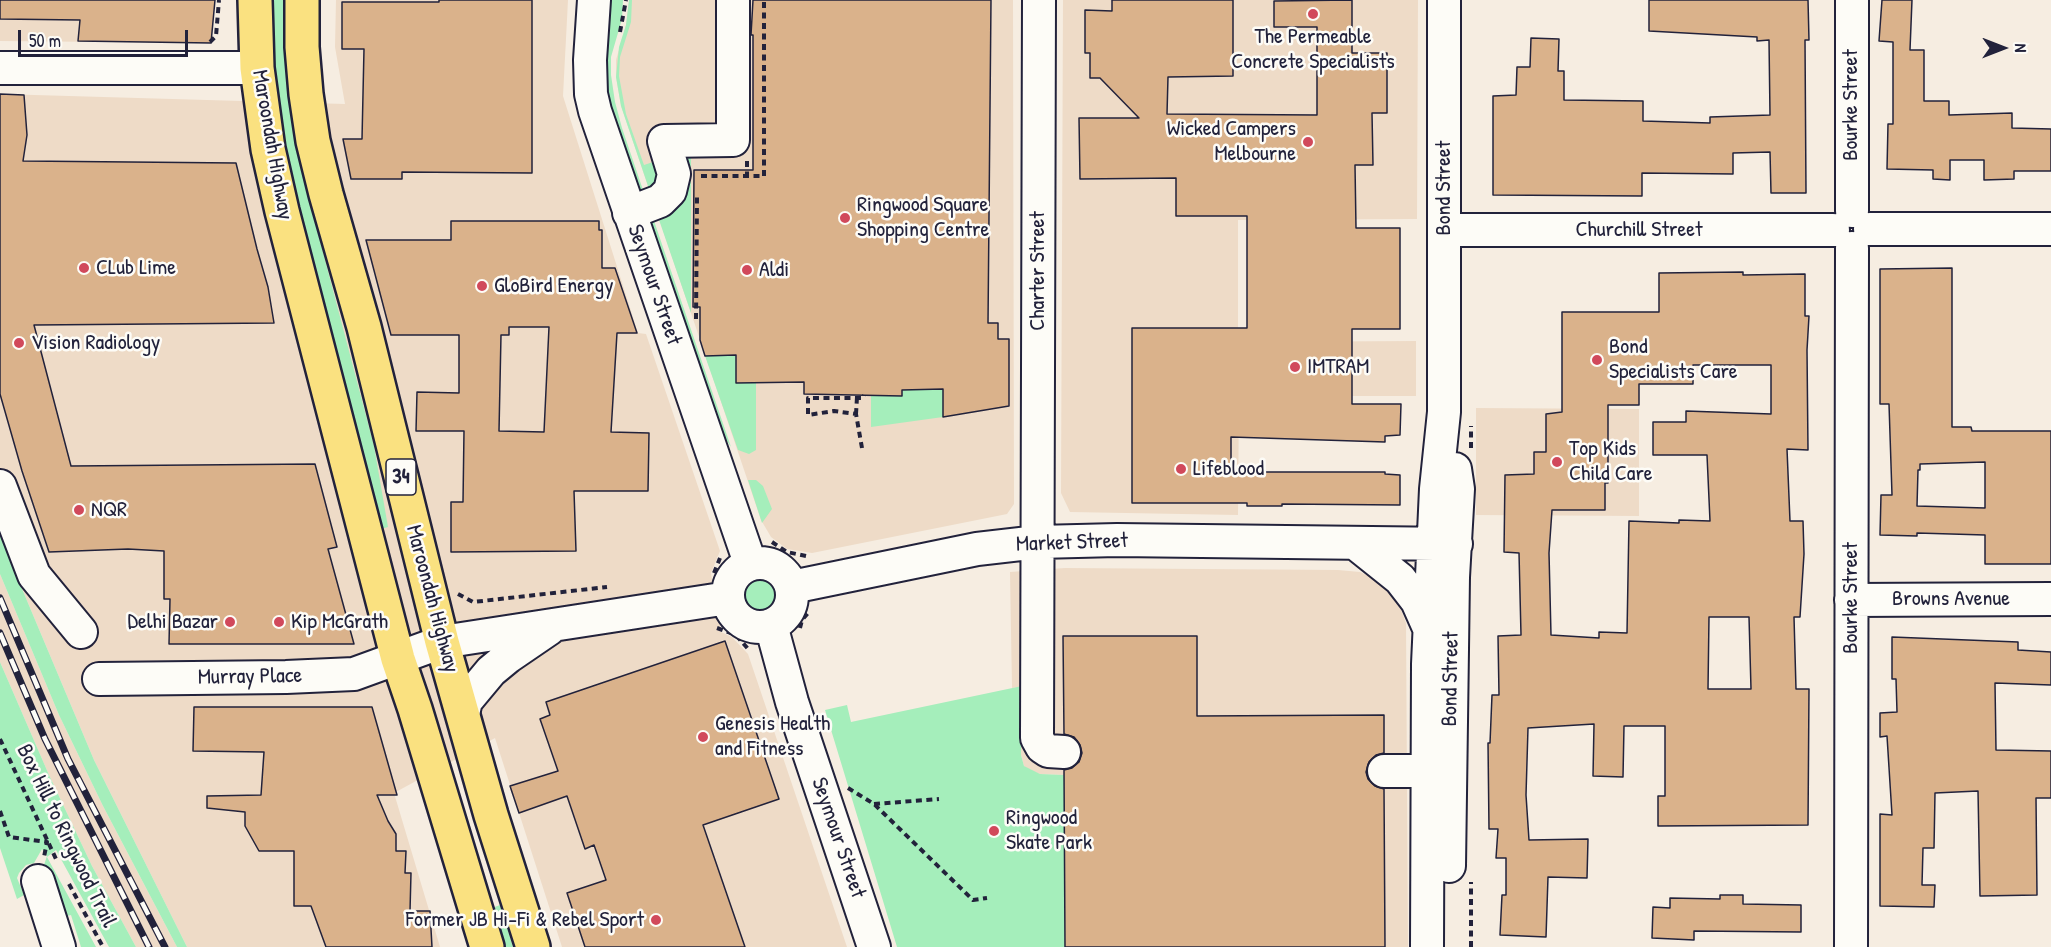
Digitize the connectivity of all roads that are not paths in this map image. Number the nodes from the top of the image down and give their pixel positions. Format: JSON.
{"nodes":[{"id":1,"x":255,"y":0,"type":"edge"},
{"id":2,"x":302,"y":0,"type":"edge"},
{"id":3,"x":594,"y":0,"type":"edge"},
{"id":4,"x":733,"y":0,"type":"edge"},
{"id":5,"x":1039,"y":0,"type":"edge"},
{"id":6,"x":1444,"y":0,"type":"edge"},
{"id":7,"x":1852,"y":0,"type":"edge"},
{"id":8,"x":0,"y":68,"type":"edge"},
{"id":9,"x":257,"y":68,"type":"junction"},
{"id":10,"x":629,"y":213,"type":"junction"},
{"id":11,"x":2051,"y":229,"type":"edge"},
{"id":12,"x":1444,"y":230,"type":"junction"},
{"id":13,"x":1851,"y":230,"type":"junction"},
{"id":14,"x":395,"y":453,"type":"junction"},
{"id":15,"x":0,"y":486,"type":"edge"},
{"id":16,"x":1038,"y":542,"type":"junction"},
{"id":17,"x":1355,"y":543,"type":"junction"},
{"id":18,"x":1445,"y":544,"type":"junction"},
{"id":19,"x":736,"y":557,"type":"junction"},
{"id":20,"x":720,"y":587,"type":"junction"},
{"id":21,"x":792,"y":587,"type":"junction"},
{"id":22,"x":2051,"y":599,"type":"edge"},
{"id":23,"x":1851,"y":600,"type":"junction"},
{"id":24,"x":557,"y":623,"type":"junction"},
{"id":25,"x":785,"y":627,"type":"junction"},
{"id":26,"x":1429,"y":628,"type":"junction"},
{"id":27,"x":81,"y":633,"type":"dead end"},
{"id":28,"x":442,"y":642,"type":"junction"},
{"id":29,"x":398,"y":659,"type":"junction"},
{"id":30,"x":99,"y":679,"type":"dead end"},
{"id":31,"x":463,"y":714,"type":"junction"},
{"id":32,"x":1064,"y":752,"type":"dead end"},
{"id":33,"x":1384,"y":771,"type":"dead end"},
{"id":34,"x":1438,"y":771,"type":"junction"},
{"id":35,"x":53,"y":873,"type":"road end"},
{"id":36,"x":59,"y":947,"type":"edge"},
{"id":37,"x":487,"y":947,"type":"edge"},
{"id":38,"x":533,"y":947,"type":"edge"},
{"id":39,"x":874,"y":947,"type":"edge"},
{"id":40,"x":1427,"y":947,"type":"edge"},
{"id":41,"x":1449,"y":947,"type":"edge"},
{"id":42,"x":1851,"y":947,"type":"edge"}],
"edges":[{"from":1,"to":9,"type":"highway","name":"Maroondah Highway","number":"34"},
{"from":2,"to":14,"type":"highway","name":"Maroondah Highway","number":"34"},
{"from":3,"to":10,"type":"street","name":"Seymour Street"},
{"from":4,"to":10,"type":"street"},
{"from":5,"to":16,"type":"street","name":"Charter Street"},
{"from":6,"to":12,"type":"street","name":"Bond Street"},
{"from":7,"to":13,"type":"street","name":"Bourke Street"},
{"from":8,"to":9,"type":"street"},
{"from":9,"to":29,"type":"highway","name":"Maroondah Highway","number":"34"},
{"from":10,"to":19,"type":"street","name":"Seymour Street"},
{"from":11,"to":13,"type":"street","name":"Churchill Street"},
{"from":12,"to":13,"type":"street","name":"Churchill Street"},
{"from":12,"to":18,"type":"street","name":"Bond Street"},
{"from":13,"to":23,"type":"street","name":"Bourke Street"},
{"from":14,"to":28,"type":"highway","name":"Maroondah Highway","number":"34"},
{"from":14,"to":29,"type":"highway"},
{"from":15,"to":27,"type":"street"},
{"from":16,"to":17,"type":"street","name":"Market Street"},
{"from":16,"to":21,"type":"street","name":"Market Street"},
{"from":16,"to":32,"type":"street","name":"Charter Street"},
{"from":17,"to":18,"type":"street","name":"Market Street"},
{"from":17,"to":26,"type":"street"},
{"from":18,"to":26,"type":"street","name":"Bond Street"},
{"from":18,"to":34,"type":"street","name":"Bond Street"},
{"from":19,"to":20,"type":"street"},
{"from":19,"to":21,"type":"street"},
{"from":20,"to":24,"type":"street"},
{"from":20,"to":25,"type":"street"},
{"from":21,"to":25,"type":"street"},
{"from":22,"to":23,"type":"street","name":"Browns Avenue"},
{"from":23,"to":42,"type":"street","name":"Bourke Street"},
{"from":24,"to":28,"type":"street"},
{"from":24,"to":31,"type":"street"},
{"from":25,"to":39,"type":"street","name":"Seymour Street"},
{"from":26,"to":34,"type":"street","name":"Bond Street"},
{"from":28,"to":29,"type":"street","name":"Murray Place"},
{"from":28,"to":31,"type":"highway","name":"Maroondah Highway","number":"34"},
{"from":29,"to":30,"type":"street","name":"Murray Place"},
{"from":29,"to":37,"type":"highway","name":"Maroondah Highway","number":"34"},
{"from":31,"to":38,"type":"highway","name":"Maroondah Highway","number":"34"},
{"from":33,"to":34,"type":"street"},
{"from":34,"to":40,"type":"street","name":"Bond Street"},
{"from":34,"to":41,"type":"street","name":"Bond Street"},
{"from":35,"to":36,"type":"street"}]}
